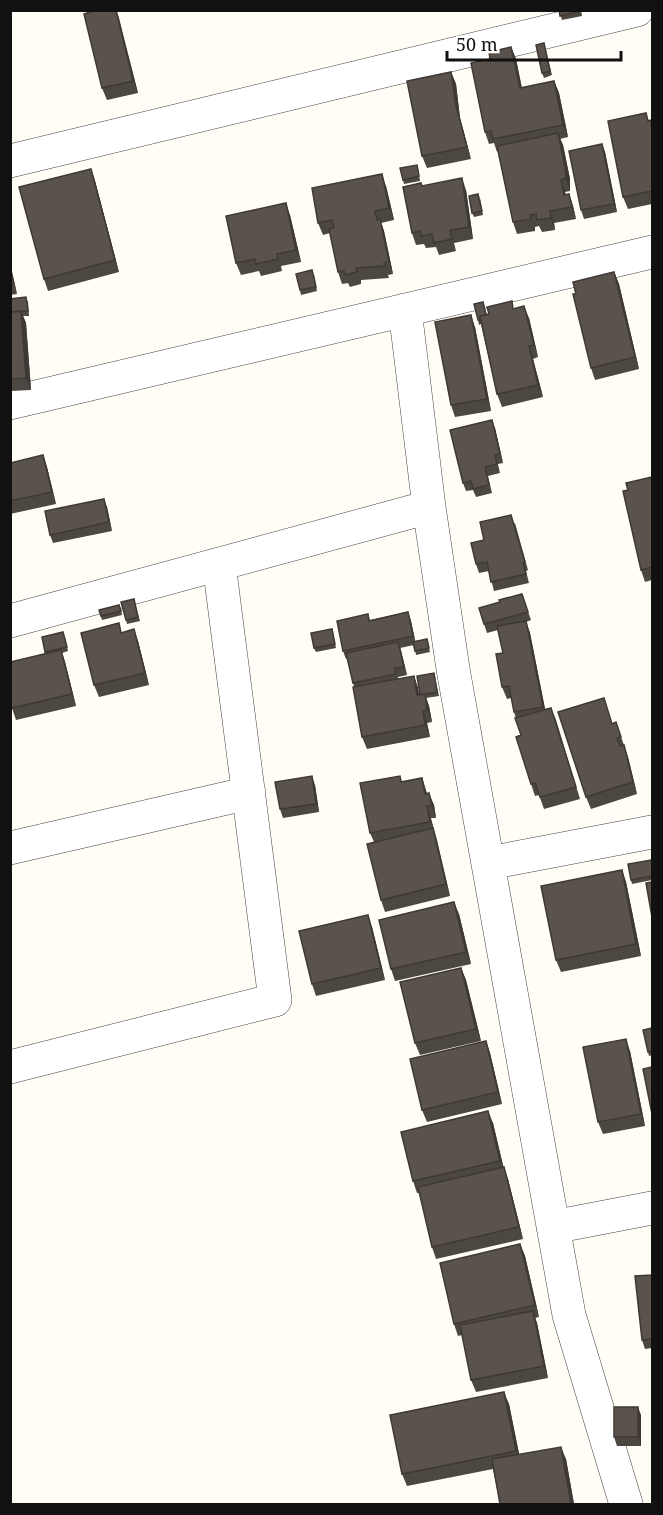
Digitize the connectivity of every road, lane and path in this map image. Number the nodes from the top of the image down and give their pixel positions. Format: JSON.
{"nodes":[{"id":1,"x":637,"y":10,"type":"edge"},
{"id":2,"x":10,"y":161,"type":"edge"},
{"id":3,"x":652,"y":252,"type":"edge"},
{"id":4,"x":405,"y":310,"type":"junction"},
{"id":5,"x":10,"y":403,"type":"edge"},
{"id":6,"x":429,"y":507,"type":"junction"},
{"id":7,"x":219,"y":564,"type":"junction"},
{"id":8,"x":10,"y":621,"type":"edge"},
{"id":9,"x":249,"y":793,"type":"junction"},
{"id":10,"x":652,"y":832,"type":"edge"},
{"id":11,"x":10,"y":848,"type":"edge"},
{"id":12,"x":489,"y":863,"type":"junction"},
{"id":13,"x":10,"y":1067,"type":"edge"},
{"id":14,"x":652,"y":1208,"type":"edge"},
{"id":15,"x":554,"y":1227,"type":"junction"},
{"id":16,"x":626,"y":1504,"type":"edge"}],
"edges":[{"from":1,"to":2,"type":"street"},
{"from":3,"to":4,"type":"street"},
{"from":4,"to":5,"type":"street"},
{"from":4,"to":6,"type":"street"},
{"from":6,"to":7,"type":"street"},
{"from":6,"to":12,"type":"street"},
{"from":7,"to":8,"type":"street"},
{"from":7,"to":9,"type":"street"},
{"from":9,"to":11,"type":"street"},
{"from":9,"to":13,"type":"street"},
{"from":10,"to":12,"type":"street"},
{"from":12,"to":15,"type":"street"},
{"from":14,"to":15,"type":"street"},
{"from":15,"to":16,"type":"street"}]}
